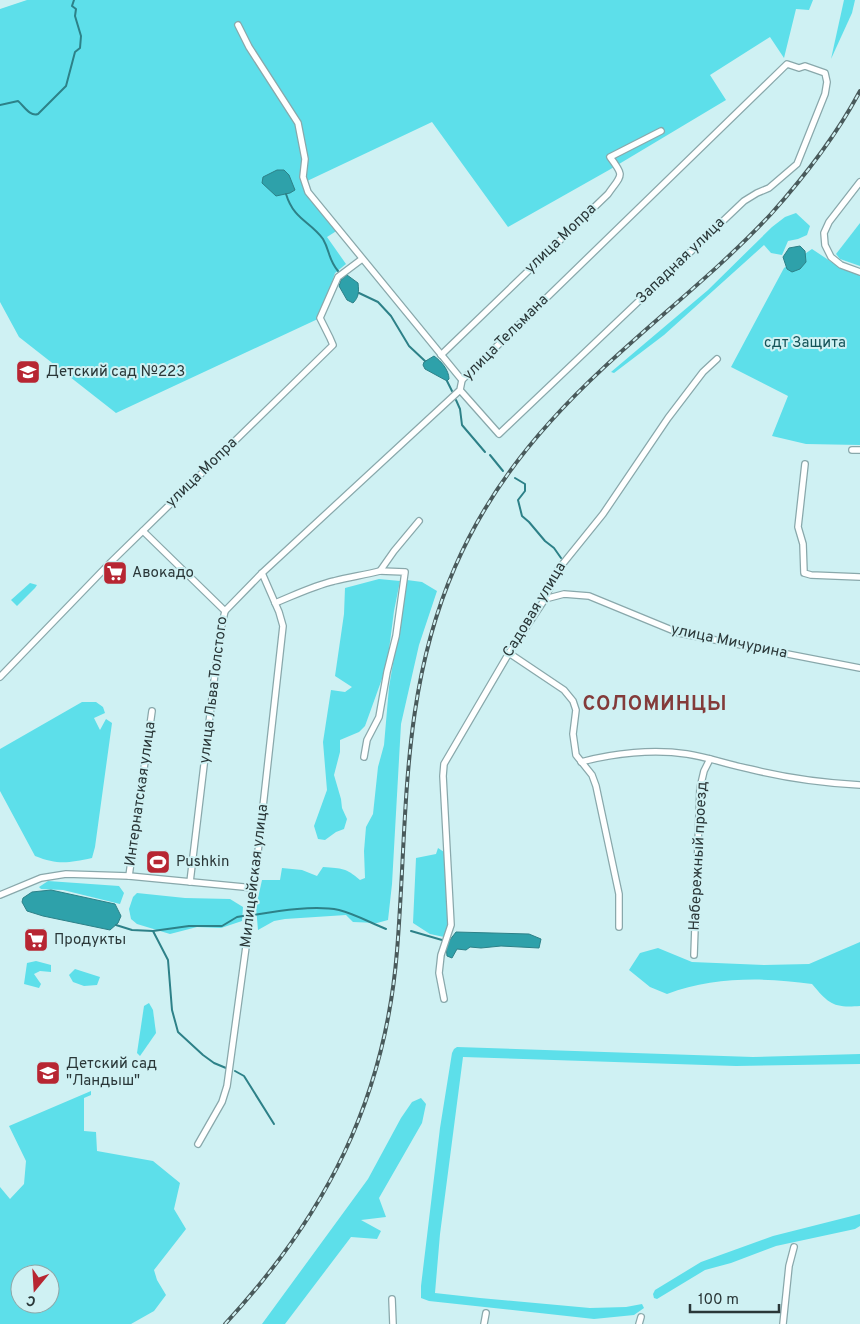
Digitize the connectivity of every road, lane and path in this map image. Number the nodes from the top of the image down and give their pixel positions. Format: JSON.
{"nodes":[{"id":1,"x":238,"y":25,"type":"dead end"},
{"id":2,"x":825,"y":73,"type":"joint"},
{"id":3,"x":660,"y":131,"type":"dead end"},
{"id":4,"x":860,"y":182,"type":"edge"},
{"id":5,"x":362,"y":259,"type":"junction"},
{"id":6,"x":860,"y":272,"type":"edge"},
{"id":7,"x":441,"y":355,"type":"junction"},
{"id":8,"x":717,"y":359,"type":"dead end"},
{"id":9,"x":462,"y":380,"type":"junction"},
{"id":10,"x":460,"y":390,"type":"junction"},
{"id":11,"x":852,"y":450,"type":"dead end"},
{"id":12,"x":860,"y":450,"type":"edge"},
{"id":13,"x":805,"y":464,"type":"dead end"},
{"id":14,"x":419,"y":521,"type":"dead end"},
{"id":15,"x":143,"y":531,"type":"junction"},
{"id":16,"x":380,"y":571,"type":"junction"},
{"id":17,"x":262,"y":573,"type":"junction"},
{"id":18,"x":860,"y":577,"type":"edge"},
{"id":19,"x":545,"y":599,"type":"junction"},
{"id":20,"x":275,"y":603,"type":"junction"},
{"id":21,"x":226,"y":611,"type":"junction"},
{"id":22,"x":509,"y":653,"type":"junction"},
{"id":23,"x":860,"y":668,"type":"edge"},
{"id":24,"x":0,"y":677,"type":"edge"},
{"id":25,"x":152,"y":711,"type":"dead end"},
{"id":26,"x":364,"y":757,"type":"dead end"},
{"id":27,"x":710,"y":759,"type":"junction"},
{"id":28,"x":581,"y":762,"type":"junction"},
{"id":29,"x":860,"y":785,"type":"edge"},
{"id":30,"x":129,"y":876,"type":"junction"},
{"id":31,"x":190,"y":882,"type":"junction"},
{"id":32,"x":254,"y":888,"type":"junction"},
{"id":33,"x":0,"y":895,"type":"edge"},
{"id":34,"x":620,"y":928,"type":"dead end"},
{"id":35,"x":694,"y":955,"type":"dead end"},
{"id":36,"x":444,"y":999,"type":"dead end"},
{"id":37,"x":198,"y":1144,"type":"dead end"},
{"id":38,"x":794,"y":1247,"type":"dead end"},
{"id":39,"x":392,"y":1299,"type":"dead end"},
{"id":40,"x":486,"y":1313,"type":"dead end"},
{"id":41,"x":641,"y":1316,"type":"dead end"},
{"id":42,"x":393,"y":1324,"type":"edge"},
{"id":43,"x":484,"y":1324,"type":"edge"},
{"id":44,"x":639,"y":1324,"type":"edge"},
{"id":45,"x":783,"y":1324,"type":"edge"}],
"edges":[{"from":1,"to":5,"type":"street"},
{"from":2,"to":9,"type":"street","name":"улица Тельмана"},
{"from":2,"to":10,"type":"street","name":"Западная улица"},
{"from":3,"to":7,"type":"street","name":"улица Мопра"},
{"from":4,"to":6,"type":"street"},
{"from":5,"to":7,"type":"street"},
{"from":5,"to":15,"type":"street","name":"улица Мопра"},
{"from":7,"to":9,"type":"street"},
{"from":8,"to":19,"type":"street","name":"Садовая улица"},
{"from":9,"to":10,"type":"street","name":"улица Тельмана"},
{"from":10,"to":17,"type":"street","name":"улица Тельмана"},
{"from":11,"to":12,"type":"street"},
{"from":13,"to":18,"type":"street"},
{"from":14,"to":16,"type":"street"},
{"from":15,"to":21,"type":"street","name":"улица Льва Толстого"},
{"from":15,"to":24,"type":"street","name":"улица Мопра"},
{"from":16,"to":20,"type":"street"},
{"from":16,"to":26,"type":"street"},
{"from":17,"to":20,"type":"street","name":"Милицейская улица"},
{"from":17,"to":21,"type":"street","name":"улица Тельмана"},
{"from":19,"to":22,"type":"street","name":"Садовая улица"},
{"from":19,"to":23,"type":"street","name":"улица Мичурина"},
{"from":20,"to":32,"type":"street","name":"Милицейская улица"},
{"from":21,"to":31,"type":"street","name":"улица Льва Толстого"},
{"from":22,"to":28,"type":"street"},
{"from":22,"to":36,"type":"street","name":"Садовая улица"},
{"from":25,"to":30,"type":"street","name":"Интернатская улица"},
{"from":27,"to":28,"type":"street"},
{"from":27,"to":29,"type":"street"},
{"from":27,"to":35,"type":"street","name":"Набережный проезд"},
{"from":28,"to":34,"type":"street"},
{"from":30,"to":31,"type":"street"},
{"from":30,"to":33,"type":"street"},
{"from":31,"to":32,"type":"street"},
{"from":32,"to":37,"type":"street","name":"Милицейская улица"},
{"from":38,"to":45,"type":"street"},
{"from":39,"to":42,"type":"street"},
{"from":40,"to":43,"type":"street"},
{"from":41,"to":44,"type":"street"}]}
